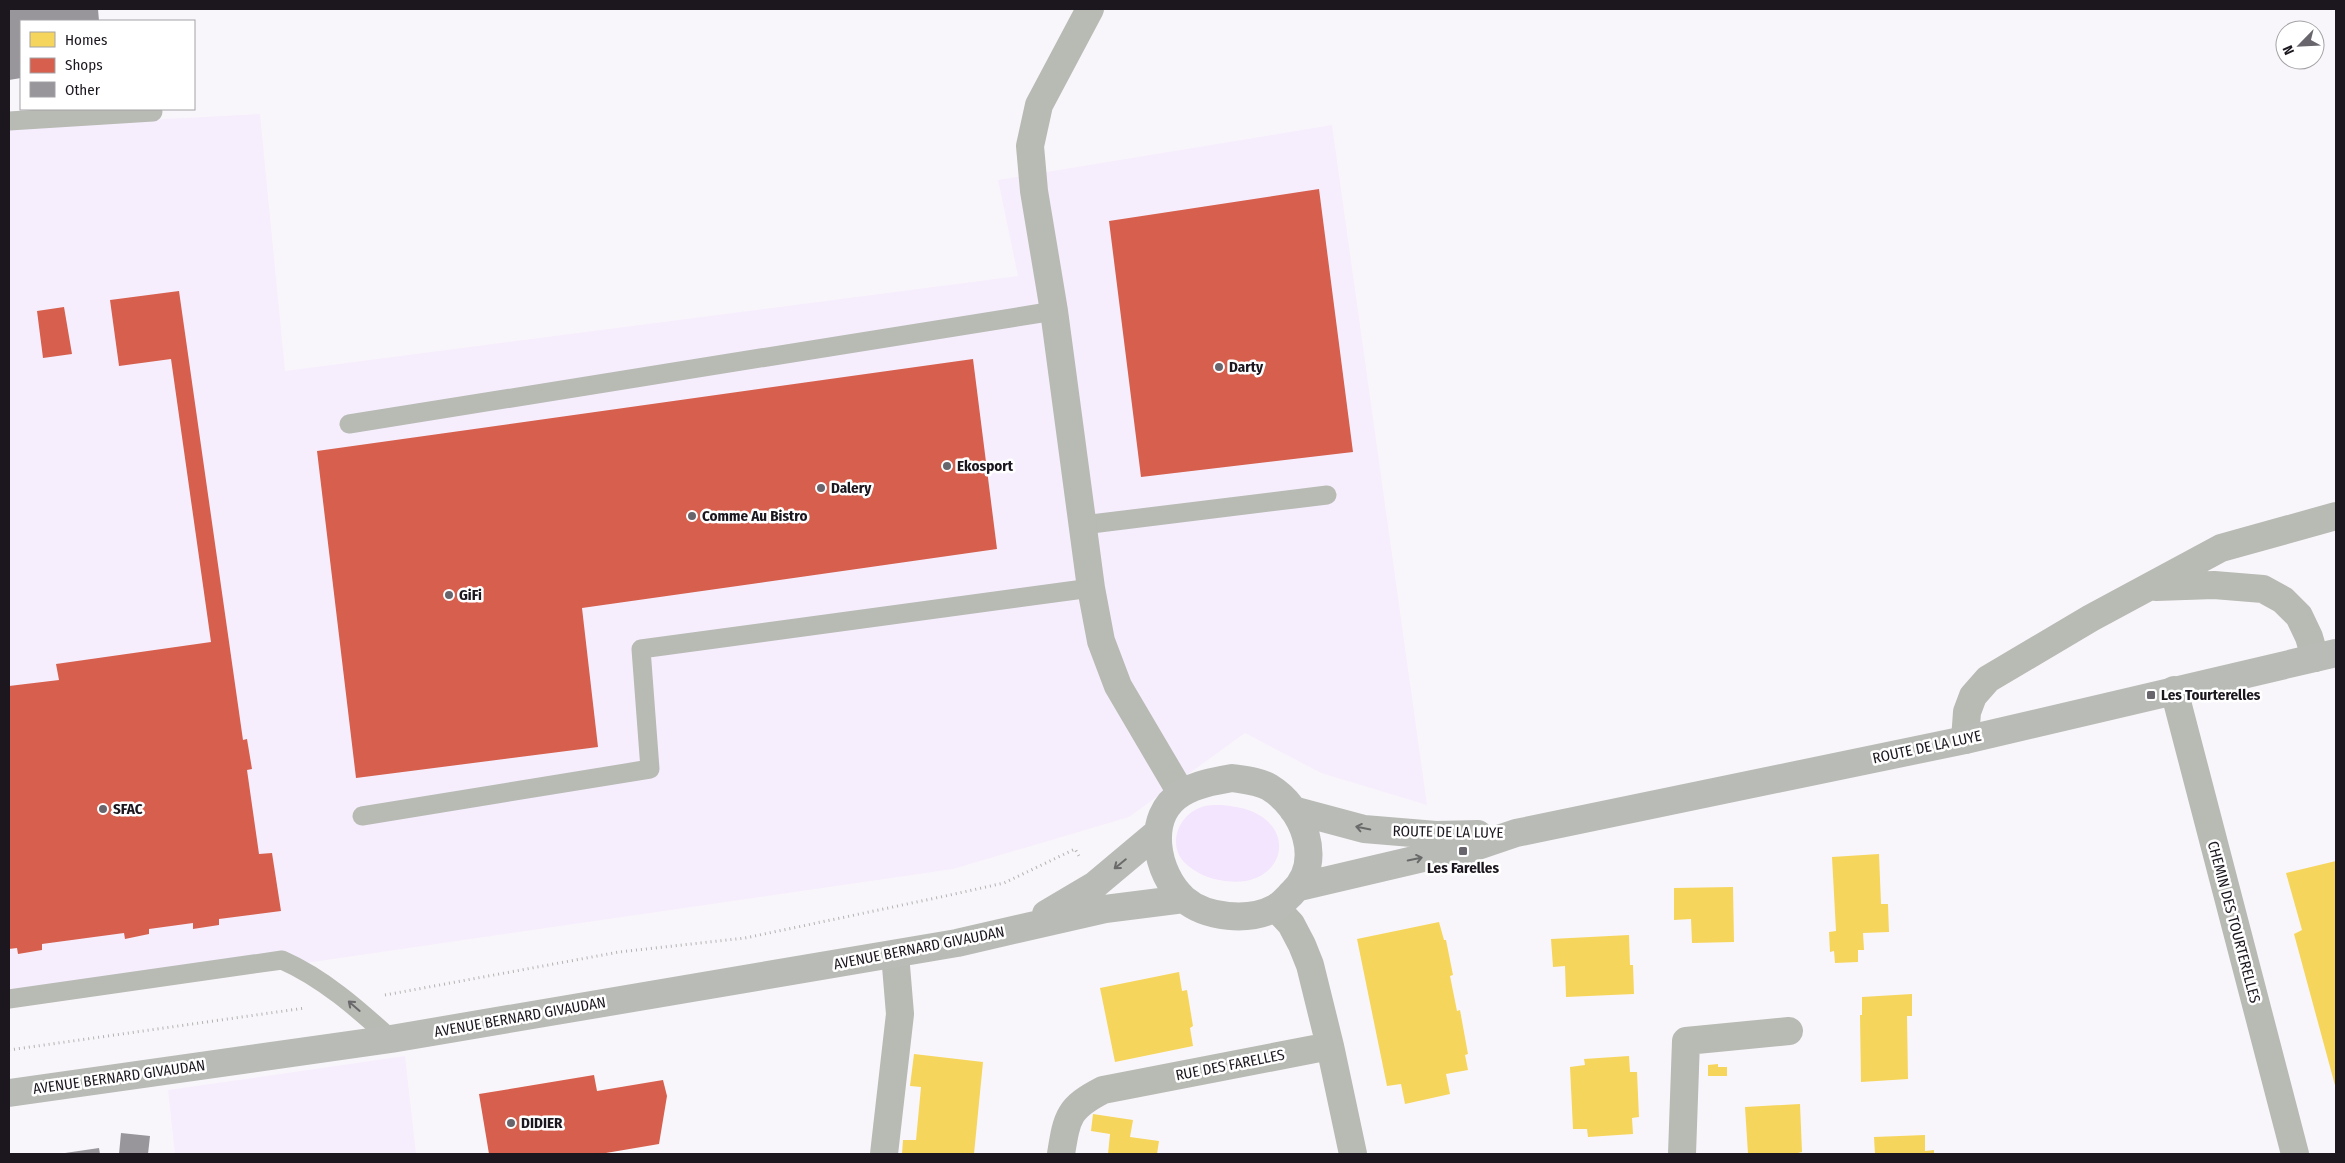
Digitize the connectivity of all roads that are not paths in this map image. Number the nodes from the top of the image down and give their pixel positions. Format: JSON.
{"nodes":[{"id":1,"x":1090,"y":9,"type":"edge"},
{"id":2,"x":153,"y":112,"type":"dead end"},
{"id":3,"x":9,"y":121,"type":"edge"},
{"id":4,"x":1054,"y":311,"type":"junction"},
{"id":5,"x":349,"y":424,"type":"dead end"},
{"id":6,"x":1326,"y":495,"type":"dead end"},
{"id":7,"x":2336,"y":516,"type":"edge"},
{"id":8,"x":1083,"y":525,"type":"junction"},
{"id":9,"x":2148,"y":587,"type":"junction"},
{"id":10,"x":1091,"y":588,"type":"junction"},
{"id":11,"x":2326,"y":656,"type":"edge"},
{"id":12,"x":2174,"y":690,"type":"junction"},
{"id":13,"x":1965,"y":740,"type":"junction"},
{"id":14,"x":1181,"y":794,"type":"junction"},
{"id":15,"x":1293,"y":810,"type":"junction"},
{"id":16,"x":362,"y":816,"type":"dead end"},
{"id":17,"x":1158,"y":833,"type":"junction"},
{"id":18,"x":1516,"y":834,"type":"junction"},
{"id":19,"x":1299,"y":887,"type":"junction"},
{"id":20,"x":1184,"y":899,"type":"junction"},
{"id":21,"x":1276,"y":908,"type":"junction"},
{"id":22,"x":1028,"y":925,"type":"junction"},
{"id":23,"x":895,"y":954,"type":"junction"},
{"id":24,"x":9,"y":999,"type":"edge"},
{"id":25,"x":1789,"y":1031,"type":"dead end"},
{"id":26,"x":391,"y":1039,"type":"junction"},
{"id":27,"x":1330,"y":1046,"type":"junction"},
{"id":28,"x":9,"y":1093,"type":"edge"},
{"id":29,"x":884,"y":1154,"type":"edge"},
{"id":30,"x":1061,"y":1154,"type":"edge"},
{"id":31,"x":1352,"y":1154,"type":"edge"},
{"id":32,"x":1682,"y":1154,"type":"edge"},
{"id":33,"x":2295,"y":1154,"type":"edge"}],
"edges":[{"from":1,"to":4,"type":"street"},
{"from":2,"to":3,"type":"lane"},
{"from":4,"to":5,"type":"lane"},
{"from":4,"to":8,"type":"street"},
{"from":6,"to":8,"type":"lane"},
{"from":7,"to":9,"type":"street"},
{"from":8,"to":10,"type":"street"},
{"from":9,"to":11,"type":"street"},
{"from":9,"to":13,"type":"street"},
{"from":10,"to":14,"type":"street"},
{"from":10,"to":16,"type":"lane"},
{"from":11,"to":12,"type":"main road","name":"ROUTE DE LA LUYE"},
{"from":12,"to":13,"type":"main road","name":"ROUTE DE LA LUYE"},
{"from":12,"to":33,"type":"street","name":"CHEMIN DES TOURTERELLES"},
{"from":13,"to":18,"type":"main road","name":"ROUTE DE LA LUYE"},
{"from":14,"to":15,"type":"main road"},
{"from":14,"to":17,"type":"main road"},
{"from":18,"to":15,"type":"main road","name":"ROUTE DE LA LUYE","one_way":true},
{"from":15,"to":19,"type":"main road"},
{"from":17,"to":20,"type":"main road"},
{"from":17,"to":22,"type":"main road","name":"AVENUE BERNARD GIVAUDAN","one_way":true},
{"from":19,"to":18,"type":"main road","name":"ROUTE DE LA LUYE","one_way":true},
{"from":19,"to":21,"type":"main road"},
{"from":20,"to":21,"type":"main road"},
{"from":20,"to":22,"type":"main road","name":"AVENUE BERNARD GIVAUDAN"},
{"from":21,"to":27,"type":"street"},
{"from":22,"to":23,"type":"main road","name":"AVENUE BERNARD GIVAUDAN"},
{"from":23,"to":26,"type":"main road","name":"AVENUE BERNARD GIVAUDAN"},
{"from":23,"to":29,"type":"street"},
{"from":26,"to":24,"type":"lane","one_way":true},
{"from":25,"to":32,"type":"street"},
{"from":26,"to":28,"type":"main road","name":"AVENUE BERNARD GIVAUDAN"},
{"from":27,"to":30,"type":"street","name":"RUE DES FARELLES"},
{"from":27,"to":31,"type":"street"}]}
